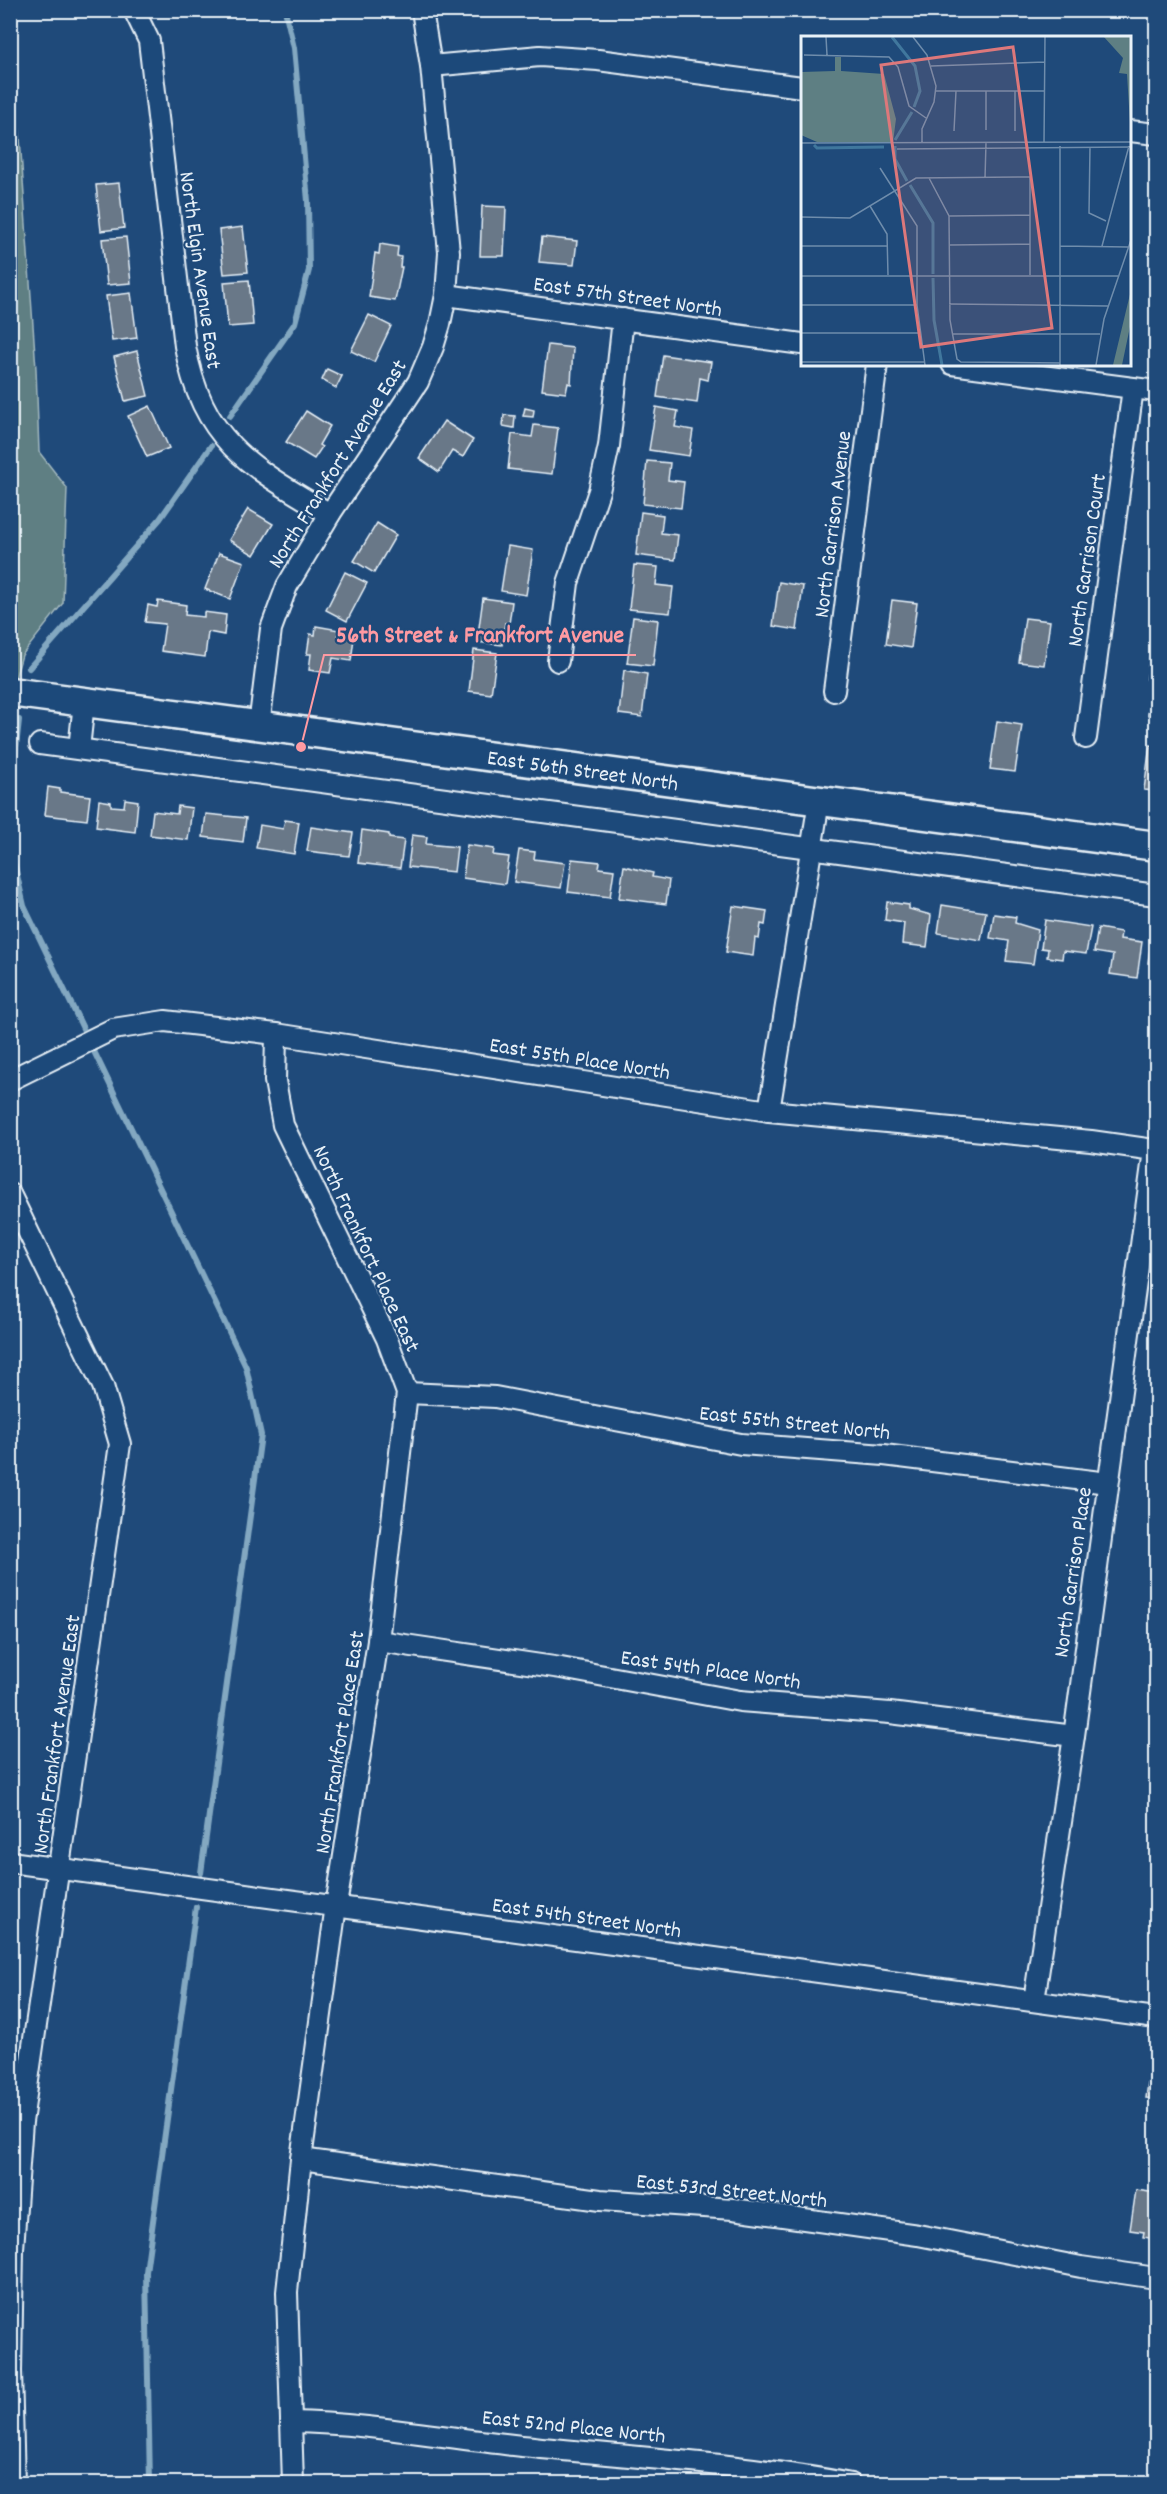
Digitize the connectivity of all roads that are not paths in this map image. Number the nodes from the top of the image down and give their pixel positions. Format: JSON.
{"nodes":[{"id":1,"x":134,"y":10,"type":"edge"},
{"id":2,"x":422,"y":10,"type":"edge"},
{"id":3,"x":431,"y":66,"type":"junction"},
{"id":4,"x":801,"y":87,"type":"edge"},
{"id":5,"x":1131,"y":130,"type":"edge"},
{"id":6,"x":1156,"y":134,"type":"edge"},
{"id":7,"x":446,"y":295,"type":"junction"},
{"id":8,"x":623,"y":319,"type":"junction"},
{"id":9,"x":801,"y":344,"type":"edge"},
{"id":10,"x":877,"y":366,"type":"edge"},
{"id":11,"x":967,"y":366,"type":"edge"},
{"id":12,"x":1133,"y":388,"type":"junction"},
{"id":13,"x":1156,"y":391,"type":"edge"},
{"id":14,"x":330,"y":514,"type":"junction"},
{"id":15,"x":558,"y":661,"type":"dead end"},
{"id":16,"x":834,"y":691,"type":"dead end"},
{"id":17,"x":10,"y":692,"type":"edge"},
{"id":18,"x":84,"y":702,"type":"junction"},
{"id":19,"x":259,"y":726,"type":"junction"},
{"id":20,"x":1086,"y":738,"type":"dead end"},
{"id":21,"x":40,"y":744,"type":"dead end"},
{"id":22,"x":79,"y":749,"type":"junction"},
{"id":23,"x":819,"y":801,"type":"junction"},
{"id":24,"x":1156,"y":846,"type":"edge"},
{"id":25,"x":812,"y":849,"type":"junction"},
{"id":26,"x":1156,"y":895,"type":"edge"},
{"id":27,"x":276,"y":1034,"type":"junction"},
{"id":28,"x":10,"y":1080,"type":"edge"},
{"id":29,"x":769,"y":1111,"type":"junction"},
{"id":30,"x":1154,"y":1150,"type":"joint"},
{"id":31,"x":10,"y":1194,"type":"edge"},
{"id":32,"x":407,"y":1393,"type":"junction"},
{"id":33,"x":1108,"y":1483,"type":"junction"},
{"id":34,"x":378,"y":1641,"type":"junction"},
{"id":35,"x":1074,"y":1736,"type":"junction"},
{"id":36,"x":10,"y":1862,"type":"edge"},
{"id":37,"x":60,"y":1868,"type":"junction"},
{"id":38,"x":336,"y":1906,"type":"junction"},
{"id":39,"x":1034,"y":2001,"type":"junction"},
{"id":40,"x":1156,"y":2018,"type":"edge"},
{"id":41,"x":16,"y":2121,"type":"edge"},
{"id":42,"x":301,"y":2159,"type":"junction"},
{"id":43,"x":1156,"y":2278,"type":"edge"},
{"id":44,"x":291,"y":2422,"type":"junction"},
{"id":45,"x":14,"y":2484,"type":"edge"},
{"id":46,"x":293,"y":2484,"type":"edge"},
{"id":47,"x":851,"y":2484,"type":"edge"}],
"edges":[{"from":1,"to":14,"type":"street","name":"North Elgin Avenue East"},
{"from":2,"to":3,"type":"street","name":"North Frankfort Avenue East"},
{"from":3,"to":4,"type":"street"},
{"from":3,"to":7,"type":"street","name":"North Frankfort Avenue East"},
{"from":5,"to":6,"type":"street"},
{"from":7,"to":8,"type":"street","name":"East 57th Street North"},
{"from":7,"to":14,"type":"street","name":"North Frankfort Avenue East"},
{"from":8,"to":9,"type":"street","name":"East 57th Street North"},
{"from":8,"to":15,"type":"street"},
{"from":10,"to":16,"type":"street","name":"North Garrison Avenue"},
{"from":11,"to":12,"type":"street"},
{"from":12,"to":13,"type":"street"},
{"from":12,"to":20,"type":"street","name":"North Garrison Court"},
{"from":14,"to":19,"type":"street","name":"North Frankfort Avenue East"},
{"from":17,"to":18,"type":"street","name":"East 56th Street North"},
{"from":18,"to":19,"type":"street","name":"East 56th Street North"},
{"from":18,"to":22,"type":"street"},
{"from":19,"to":23,"type":"street","name":"East 56th Street North"},
{"from":21,"to":22,"type":"street"},
{"from":22,"to":25,"type":"street"},
{"from":23,"to":24,"type":"street","name":"East 56th Street North"},
{"from":23,"to":25,"type":"street"},
{"from":25,"to":26,"type":"street"},
{"from":25,"to":29,"type":"street"},
{"from":27,"to":28,"type":"street","name":"East 55th Place North"},
{"from":27,"to":29,"type":"street","name":"East 55th Place North"},
{"from":27,"to":32,"type":"street","name":"North Frankfort Place East"},
{"from":29,"to":30,"type":"street","name":"East 55th Place North"},
{"from":30,"to":33,"type":"street","name":"North Garrison Place"},
{"from":31,"to":37,"type":"street","name":"North Frankfort Avenue East"},
{"from":32,"to":33,"type":"street","name":"East 55th Street North"},
{"from":32,"to":34,"type":"street","name":"North Frankfort Place East"},
{"from":33,"to":35,"type":"street","name":"North Garrison Place"},
{"from":34,"to":35,"type":"street","name":"East 54th Place North"},
{"from":34,"to":38,"type":"street","name":"North Frankfort Place East"},
{"from":35,"to":39,"type":"street","name":"North Garrison Place"},
{"from":36,"to":37,"type":"street","name":"East 54th Street North"},
{"from":37,"to":38,"type":"street","name":"East 54th Street North"},
{"from":37,"to":41,"type":"street","name":"North Frankfort Avenue East"},
{"from":38,"to":39,"type":"street","name":"East 54th Street North"},
{"from":38,"to":42,"type":"street","name":"North Frankfort Place East"},
{"from":39,"to":40,"type":"street","name":"East 54th Street North"},
{"from":41,"to":45,"type":"street","name":"North Frankfort Avenue East"},
{"from":42,"to":43,"type":"street","name":"East 53rd Street North"},
{"from":42,"to":44,"type":"street","name":"North Frankfort Place East"},
{"from":44,"to":46,"type":"street","name":"North Frankfort Place East"},
{"from":44,"to":47,"type":"street","name":"East 52nd Place North"}]}
